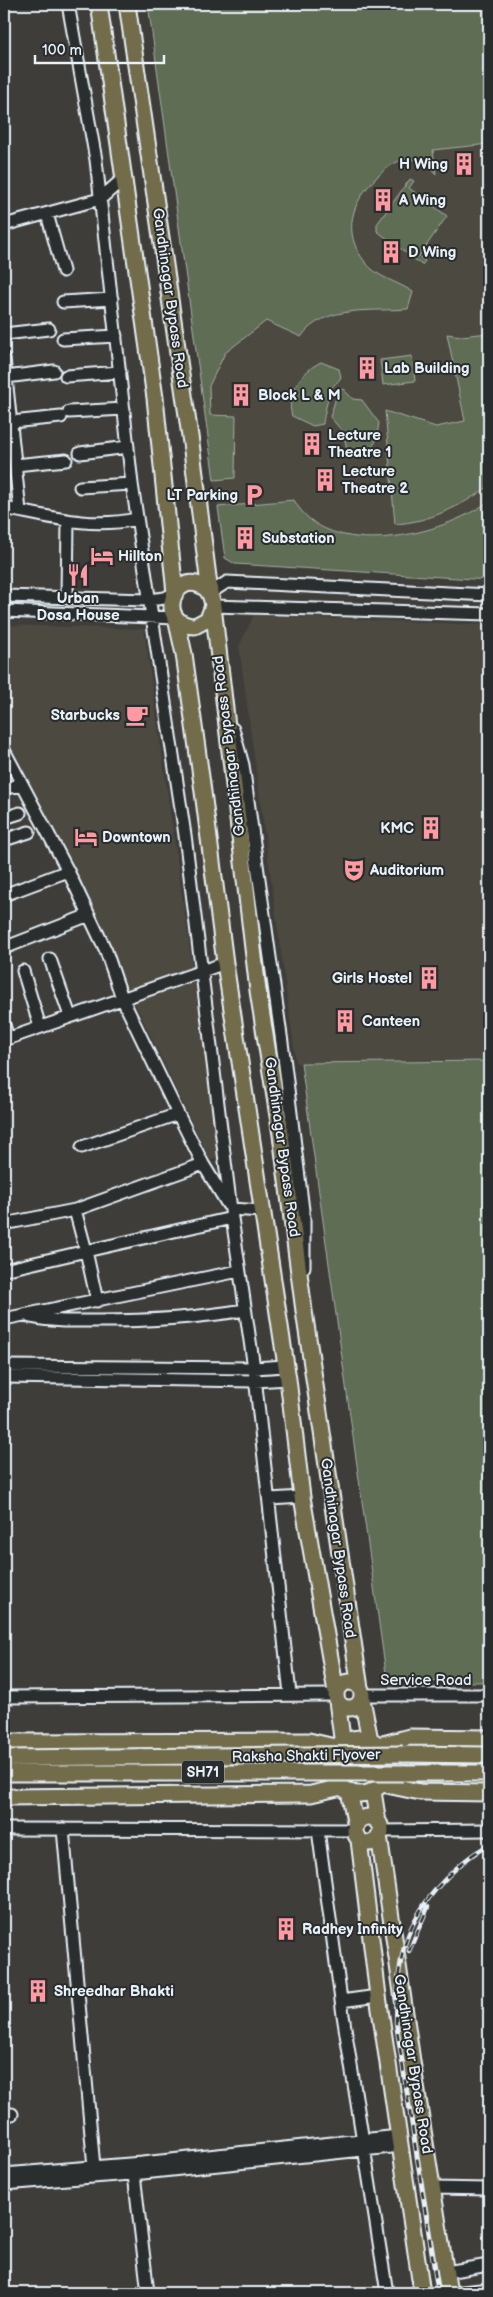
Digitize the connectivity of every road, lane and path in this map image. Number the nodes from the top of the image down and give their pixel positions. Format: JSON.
{"nodes":[{"id":1,"x":68,"y":4,"type":"edge"},
{"id":2,"x":100,"y":4,"type":"edge"},
{"id":3,"x":128,"y":4,"type":"edge"},
{"id":4,"x":124,"y":178,"type":"junction"},
{"id":5,"x":100,"y":198,"type":"junction"},
{"id":6,"x":46,"y":214,"type":"junction"},
{"id":7,"x":4,"y":225,"type":"edge"},
{"id":8,"x":63,"y":271,"type":"dead end"},
{"id":9,"x":112,"y":299,"type":"junction"},
{"id":10,"x":63,"y":302,"type":"dead end"},
{"id":11,"x":49,"y":329,"type":"dead end"},
{"id":12,"x":4,"y":334,"type":"edge"},
{"id":13,"x":116,"y":336,"type":"junction"},
{"id":14,"x":63,"y":339,"type":"dead end"},
{"id":15,"x":4,"y":358,"type":"edge"},
{"id":16,"x":54,"y":371,"type":"dead end"},
{"id":17,"x":120,"y":372,"type":"junction"},
{"id":18,"x":66,"y":376,"type":"dead end"},
{"id":19,"x":6,"y":377,"type":"junction"},
{"id":20,"x":124,"y":409,"type":"junction"},
{"id":21,"x":11,"y":422,"type":"junction"},
{"id":22,"x":128,"y":447,"type":"junction"},
{"id":23,"x":80,"y":453,"type":"dead end"},
{"id":24,"x":66,"y":460,"type":"dead end"},
{"id":25,"x":15,"y":465,"type":"junction"},
{"id":26,"x":132,"y":484,"type":"junction"},
{"id":27,"x":80,"y":486,"type":"dead end"},
{"id":28,"x":4,"y":508,"type":"edge"},
{"id":29,"x":20,"y":511,"type":"junction"},
{"id":30,"x":137,"y":519,"type":"junction"},
{"id":31,"x":68,"y":521,"type":"junction"},
{"id":32,"x":175,"y":593,"type":"junction"},
{"id":33,"x":489,"y":594,"type":"edge"},
{"id":34,"x":4,"y":596,"type":"edge"},
{"id":35,"x":67,"y":598,"type":"junction"},
{"id":36,"x":148,"y":600,"type":"junction"},
{"id":37,"x":212,"y":600,"type":"junction"},
{"id":38,"x":4,"y":611,"type":"edge"},
{"id":39,"x":489,"y":614,"type":"edge"},
{"id":40,"x":152,"y":618,"type":"junction"},
{"id":41,"x":176,"y":618,"type":"junction"},
{"id":42,"x":4,"y":750,"type":"edge"},
{"id":43,"x":22,"y":785,"type":"junction"},
{"id":44,"x":4,"y":788,"type":"edge"},
{"id":45,"x":20,"y":813,"type":"dead end"},
{"id":46,"x":4,"y":818,"type":"edge"},
{"id":47,"x":29,"y":832,"type":"dead end"},
{"id":48,"x":4,"y":840,"type":"edge"},
{"id":49,"x":68,"y":871,"type":"junction"},
{"id":50,"x":4,"y":895,"type":"edge"},
{"id":51,"x":89,"y":916,"type":"junction"},
{"id":52,"x":4,"y":948,"type":"edge"},
{"id":53,"x":50,"y":959,"type":"dead end"},
{"id":54,"x":225,"y":963,"type":"junction"},
{"id":55,"x":23,"y":971,"type":"dead end"},
{"id":56,"x":201,"y":972,"type":"junction"},
{"id":57,"x":122,"y":998,"type":"junction"},
{"id":58,"x":70,"y":1016,"type":"junction"},
{"id":59,"x":4,"y":1024,"type":"edge"},
{"id":60,"x":40,"y":1027,"type":"junction"},
{"id":61,"x":6,"y":1039,"type":"edge"},
{"id":62,"x":178,"y":1114,"type":"junction"},
{"id":63,"x":82,"y":1147,"type":"dead end"},
{"id":64,"x":203,"y":1164,"type":"junction"},
{"id":65,"x":76,"y":1210,"type":"junction"},
{"id":66,"x":262,"y":1211,"type":"junction"},
{"id":67,"x":232,"y":1214,"type":"junction"},
{"id":68,"x":4,"y":1224,"type":"edge"},
{"id":69,"x":86,"y":1251,"type":"junction"},
{"id":70,"x":4,"y":1270,"type":"edge"},
{"id":71,"x":239,"y":1271,"type":"junction"},
{"id":72,"x":97,"y":1302,"type":"junction"},
{"id":73,"x":245,"y":1310,"type":"junction"},
{"id":74,"x":25,"y":1316,"type":"junction"},
{"id":75,"x":4,"y":1319,"type":"edge"},
{"id":76,"x":4,"y":1366,"type":"edge"},
{"id":77,"x":254,"y":1368,"type":"junction"},
{"id":78,"x":287,"y":1372,"type":"junction"},
{"id":79,"x":4,"y":1377,"type":"edge"},
{"id":80,"x":255,"y":1381,"type":"junction"},
{"id":81,"x":302,"y":1497,"type":"junction"},
{"id":82,"x":270,"y":1499,"type":"junction"},
{"id":83,"x":290,"y":1694,"type":"junction"},
{"id":84,"x":361,"y":1694,"type":"junction"},
{"id":85,"x":489,"y":1695,"type":"edge"},
{"id":86,"x":336,"y":1696,"type":"junction"},
{"id":87,"x":4,"y":1697,"type":"edge"},
{"id":88,"x":489,"y":1738,"type":"edge"},
{"id":89,"x":4,"y":1742,"type":"edge"},
{"id":90,"x":375,"y":1743,"type":"junction"},
{"id":91,"x":341,"y":1746,"type":"junction"},
{"id":92,"x":489,"y":1755,"type":"edge"},
{"id":93,"x":4,"y":1758,"type":"edge"},
{"id":94,"x":4,"y":1772,"type":"edge"},
{"id":95,"x":489,"y":1773,"type":"edge"},
{"id":96,"x":378,"y":1787,"type":"junction"},
{"id":97,"x":345,"y":1789,"type":"junction"},
{"id":98,"x":489,"y":1793,"type":"edge"},
{"id":99,"x":4,"y":1797,"type":"edge"},
{"id":100,"x":4,"y":1829,"type":"edge"},
{"id":101,"x":63,"y":1829,"type":"junction"},
{"id":102,"x":318,"y":1830,"type":"junction"},
{"id":103,"x":379,"y":1830,"type":"junction"},
{"id":104,"x":489,"y":1830,"type":"edge"},
{"id":105,"x":357,"y":1832,"type":"junction"},
{"id":106,"x":378,"y":1996,"type":"junction"},
{"id":107,"x":341,"y":2001,"type":"junction"},
{"id":108,"x":400,"y":2141,"type":"junction"},
{"id":109,"x":365,"y":2145,"type":"junction"},
{"id":110,"x":94,"y":2167,"type":"junction"},
{"id":111,"x":133,"y":2169,"type":"junction"},
{"id":112,"x":4,"y":2174,"type":"edge"},
{"id":113,"x":4,"y":2184,"type":"edge"},
{"id":114,"x":432,"y":2188,"type":"junction"},
{"id":115,"x":489,"y":2189,"type":"edge"},
{"id":116,"x":489,"y":2264,"type":"edge"},
{"id":117,"x":446,"y":2272,"type":"junction"},
{"id":118,"x":489,"y":2289,"type":"edge"},
{"id":119,"x":148,"y":2293,"type":"edge"},
{"id":120,"x":387,"y":2293,"type":"edge"},
{"id":121,"x":422,"y":2293,"type":"edge"},
{"id":122,"x":451,"y":2293,"type":"edge"}],
"edges":[{"from":1,"to":5,"type":"street"},
{"from":2,"to":4,"type":"main road","name":"Gandhinagar Bypass Road"},
{"from":3,"to":37,"type":"main road","name":"Gandhinagar Bypass Road"},
{"from":4,"to":5,"type":"street"},
{"from":4,"to":32,"type":"main road","name":"Gandhinagar Bypass Road"},
{"from":5,"to":6,"type":"street"},
{"from":5,"to":9,"type":"street"},
{"from":6,"to":7,"type":"street"},
{"from":6,"to":8,"type":"street"},
{"from":9,"to":10,"type":"street"},
{"from":9,"to":13,"type":"street"},
{"from":11,"to":12,"type":"street"},
{"from":13,"to":14,"type":"street"},
{"from":13,"to":17,"type":"street"},
{"from":15,"to":19,"type":"street"},
{"from":16,"to":19,"type":"street"},
{"from":17,"to":18,"type":"street"},
{"from":17,"to":20,"type":"street"},
{"from":19,"to":21,"type":"street"},
{"from":20,"to":21,"type":"street"},
{"from":20,"to":22,"type":"street"},
{"from":21,"to":25,"type":"street"},
{"from":22,"to":23,"type":"street"},
{"from":22,"to":26,"type":"street"},
{"from":24,"to":25,"type":"street"},
{"from":25,"to":29,"type":"street"},
{"from":26,"to":27,"type":"street"},
{"from":26,"to":30,"type":"street"},
{"from":28,"to":29,"type":"street"},
{"from":29,"to":31,"type":"street"},
{"from":30,"to":31,"type":"street"},
{"from":30,"to":36,"type":"street"},
{"from":31,"to":35,"type":"street"},
{"from":32,"to":36,"type":"street"},
{"from":32,"to":37,"type":"main road"},
{"from":32,"to":41,"type":"main road"},
{"from":33,"to":37,"type":"street"},
{"from":34,"to":35,"type":"street"},
{"from":35,"to":36,"type":"street"},
{"from":36,"to":40,"type":"street"},
{"from":37,"to":39,"type":"street"},
{"from":37,"to":41,"type":"main road"},
{"from":37,"to":84,"type":"main road","name":"Gandhinagar Bypass Road"},
{"from":38,"to":40,"type":"street"},
{"from":40,"to":41,"type":"street"},
{"from":40,"to":56,"type":"street"},
{"from":41,"to":54,"type":"main road","name":"Gandhinagar Bypass Road"},
{"from":42,"to":43,"type":"street"},
{"from":43,"to":44,"type":"street"},
{"from":43,"to":49,"type":"street"},
{"from":45,"to":46,"type":"street"},
{"from":47,"to":48,"type":"street"},
{"from":49,"to":50,"type":"street"},
{"from":49,"to":51,"type":"street"},
{"from":51,"to":52,"type":"street"},
{"from":51,"to":57,"type":"street"},
{"from":53,"to":58,"type":"street"},
{"from":54,"to":56,"type":"street"},
{"from":54,"to":66,"type":"main road","name":"Gandhinagar Bypass Road"},
{"from":55,"to":60,"type":"street"},
{"from":56,"to":57,"type":"street"},
{"from":56,"to":67,"type":"street"},
{"from":57,"to":58,"type":"street"},
{"from":57,"to":62,"type":"street"},
{"from":58,"to":60,"type":"street"},
{"from":59,"to":61,"type":"street"},
{"from":60,"to":61,"type":"street"},
{"from":62,"to":63,"type":"street"},
{"from":62,"to":64,"type":"street"},
{"from":64,"to":65,"type":"street"},
{"from":64,"to":67,"type":"street"},
{"from":65,"to":68,"type":"street"},
{"from":65,"to":69,"type":"street"},
{"from":66,"to":67,"type":"street"},
{"from":66,"to":78,"type":"main road","name":"Gandhinagar Bypass Road"},
{"from":67,"to":69,"type":"street"},
{"from":67,"to":71,"type":"street"},
{"from":69,"to":70,"type":"street"},
{"from":69,"to":72,"type":"street"},
{"from":71,"to":72,"type":"street"},
{"from":71,"to":73,"type":"street"},
{"from":72,"to":74,"type":"street"},
{"from":73,"to":74,"type":"street"},
{"from":73,"to":77,"type":"street"},
{"from":74,"to":75,"type":"street"},
{"from":76,"to":77,"type":"street"},
{"from":77,"to":78,"type":"street"},
{"from":77,"to":80,"type":"street"},
{"from":78,"to":80,"type":"street"},
{"from":78,"to":81,"type":"main road","name":"Gandhinagar Bypass Road"},
{"from":79,"to":80,"type":"street"},
{"from":80,"to":82,"type":"street"},
{"from":81,"to":82,"type":"street"},
{"from":81,"to":86,"type":"main road","name":"Gandhinagar Bypass Road"},
{"from":82,"to":83,"type":"street"},
{"from":83,"to":86,"type":"street"},
{"from":83,"to":87,"type":"street"},
{"from":84,"to":85,"type":"street","name":"Service Road"},
{"from":84,"to":86,"type":"main road"},
{"from":84,"to":86,"type":"main road"},
{"from":84,"to":90,"type":"main road","name":"Gandhinagar Bypass Road"},
{"from":86,"to":91,"type":"main road","name":"Gandhinagar Bypass Road"},
{"from":88,"to":90,"type":"main road"},
{"from":89,"to":91,"type":"main road"},
{"from":90,"to":91,"type":"main road"},
{"from":90,"to":96,"type":"main road"},
{"from":91,"to":97,"type":"main road"},
{"from":92,"to":93,"type":"main road","name":"Raksha Shakti Flyover","number":"SH71","bridge":true},
{"from":94,"to":95,"type":"main road","name":"Raksha Shakti Flyover","number":"SH71","bridge":true},
{"from":96,"to":97,"type":"main road"},
{"from":96,"to":98,"type":"main road"},
{"from":96,"to":103,"type":"main road","name":"Gandhinagar Bypass Road"},
{"from":97,"to":99,"type":"main road"},
{"from":97,"to":105,"type":"main road","name":"Gandhinagar Bypass Road"},
{"from":100,"to":101,"type":"street"},
{"from":101,"to":102,"type":"street"},
{"from":101,"to":110,"type":"street"},
{"from":102,"to":105,"type":"street"},
{"from":102,"to":107,"type":"street"},
{"from":103,"to":104,"type":"street"},
{"from":103,"to":105,"type":"main road"},
{"from":103,"to":105,"type":"main road"},
{"from":103,"to":114,"type":"main road","name":"Gandhinagar Bypass Road"},
{"from":105,"to":106,"type":"main road","name":"Gandhinagar Bypass Road"},
{"from":106,"to":107,"type":"street"},
{"from":106,"to":108,"type":"main road","name":"Gandhinagar Bypass Road"},
{"from":107,"to":109,"type":"street"},
{"from":108,"to":109,"type":"street"},
{"from":108,"to":121,"type":"main road","name":"Gandhinagar Bypass Road"},
{"from":109,"to":111,"type":"street"},
{"from":109,"to":120,"type":"street"},
{"from":110,"to":111,"type":"street"},
{"from":110,"to":112,"type":"street"},
{"from":111,"to":113,"type":"street"},
{"from":111,"to":119,"type":"street"},
{"from":114,"to":115,"type":"street"},
{"from":114,"to":117,"type":"main road","name":"Gandhinagar Bypass Road"},
{"from":116,"to":117,"type":"street"},
{"from":117,"to":122,"type":"main road","name":"Gandhinagar Bypass Road"},
{"from":118,"to":122,"type":"street"}]}
